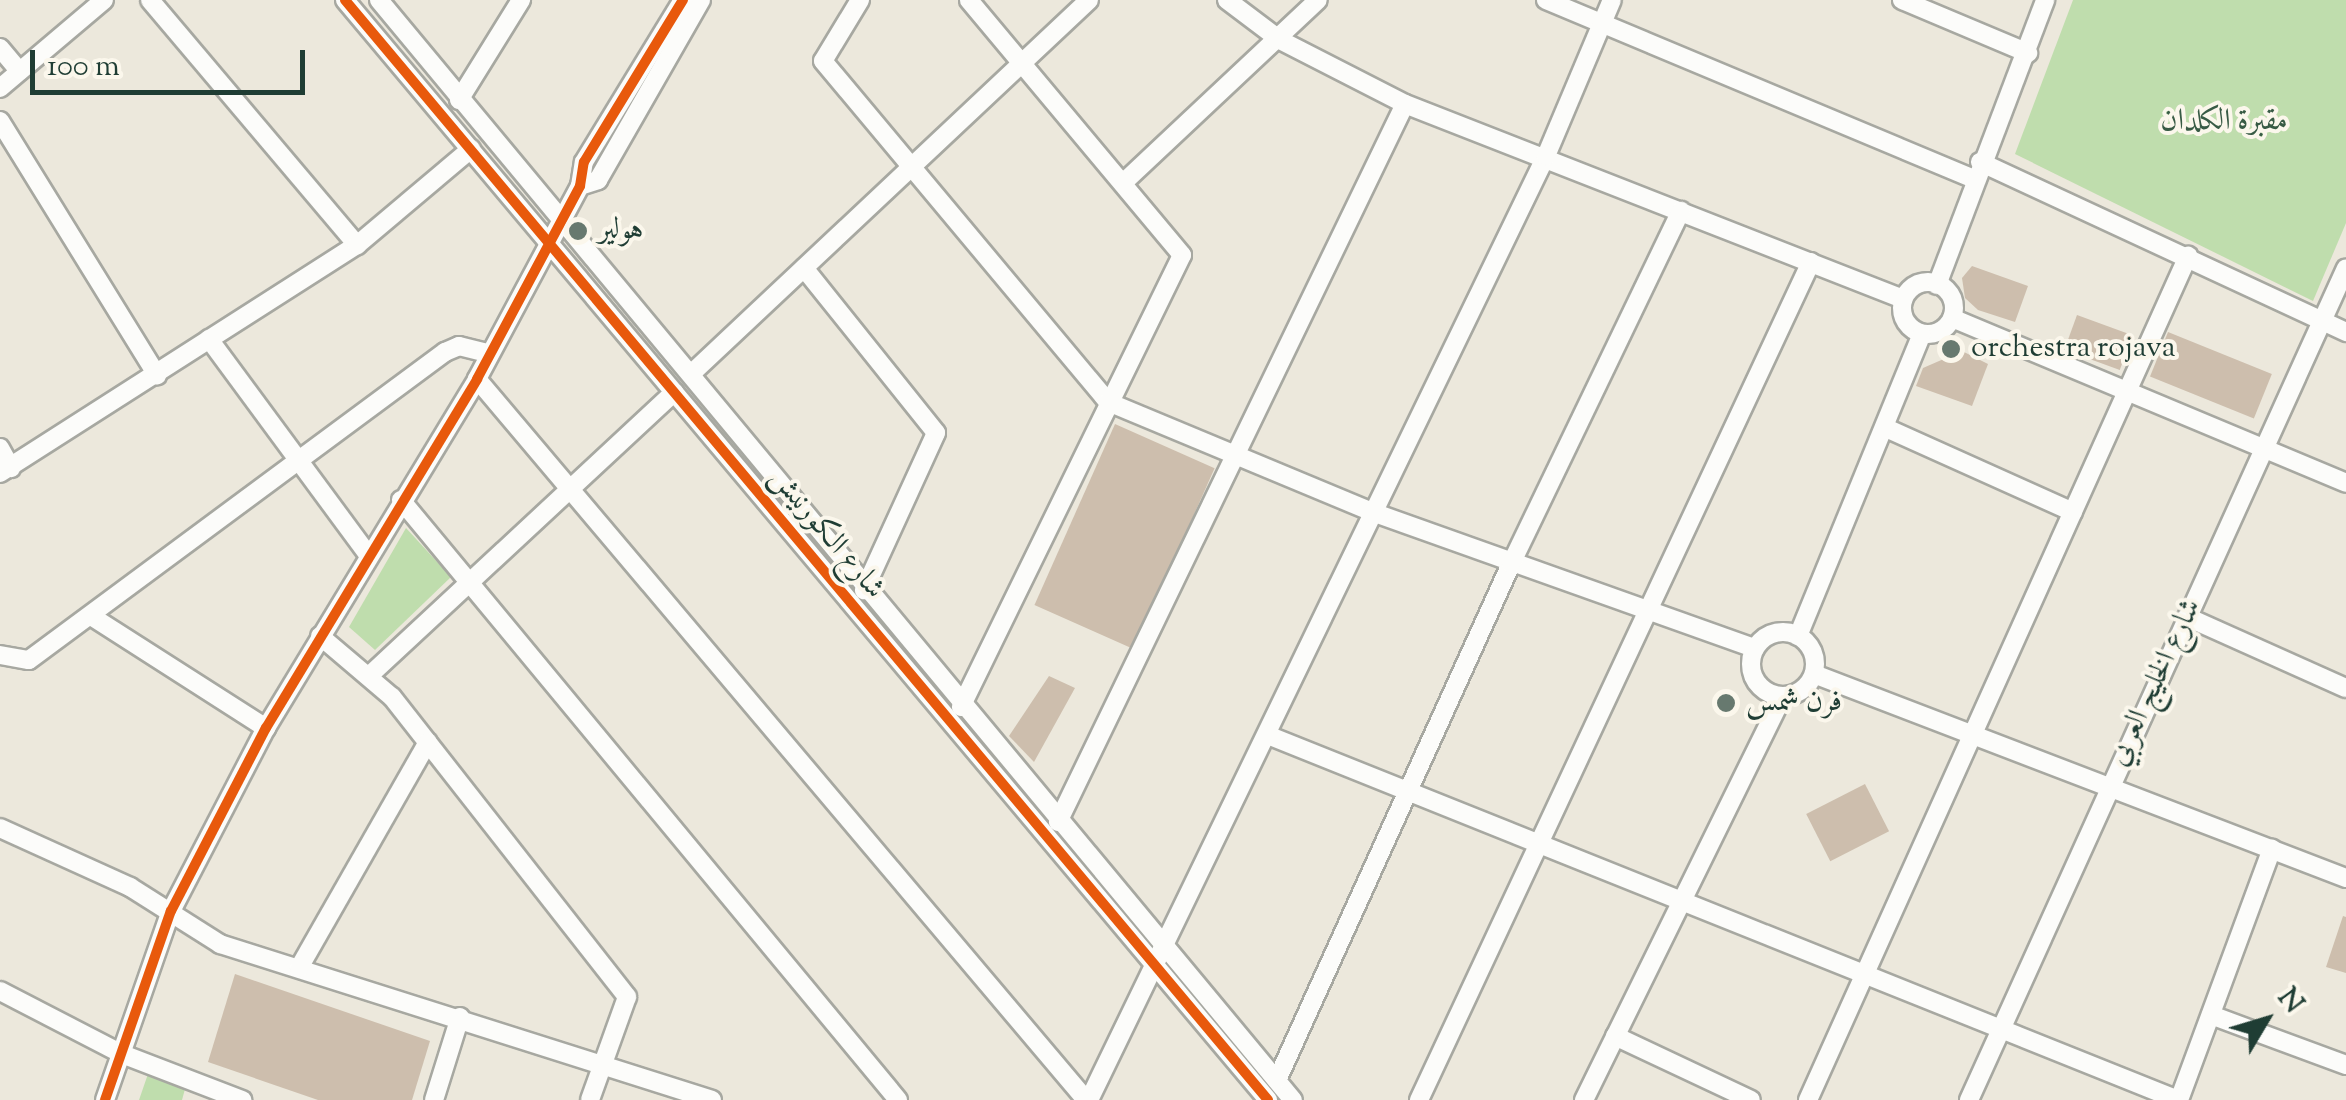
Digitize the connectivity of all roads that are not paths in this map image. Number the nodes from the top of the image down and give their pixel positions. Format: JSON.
{"nodes":[{"id":1,"x":104,"y":0,"type":"edge"},
{"id":2,"x":150,"y":0,"type":"edge"},
{"id":3,"x":345,"y":0,"type":"edge"},
{"id":4,"x":379,"y":0,"type":"edge"},
{"id":5,"x":521,"y":0,"type":"edge"},
{"id":6,"x":683,"y":0,"type":"edge"},
{"id":7,"x":701,"y":0,"type":"edge"},
{"id":8,"x":860,"y":0,"type":"edge"},
{"id":9,"x":969,"y":0,"type":"edge"},
{"id":10,"x":1089,"y":0,"type":"edge"},
{"id":11,"x":1227,"y":0,"type":"edge"},
{"id":12,"x":1318,"y":0,"type":"edge"},
{"id":13,"x":1546,"y":0,"type":"edge"},
{"id":14,"x":1612,"y":0,"type":"edge"},
{"id":15,"x":1902,"y":0,"type":"edge"},
{"id":16,"x":2045,"y":0,"type":"edge"},
{"id":17,"x":1601,"y":24,"type":"junction"},
{"id":18,"x":1280,"y":40,"type":"junction"},
{"id":19,"x":0,"y":48,"type":"edge"},
{"id":20,"x":2028,"y":52,"type":"junction"},
{"id":21,"x":1024,"y":61,"type":"junction"},
{"id":22,"x":19,"y":72,"type":"junction"},
{"id":23,"x":0,"y":88,"type":"edge"},
{"id":24,"x":459,"y":100,"type":"junction"},
{"id":25,"x":1404,"y":104,"type":"junction"},
{"id":26,"x":0,"y":120,"type":"edge"},
{"id":27,"x":470,"y":149,"type":"junction"},
{"id":28,"x":1546,"y":156,"type":"junction"},
{"id":29,"x":913,"y":165,"type":"junction"},
{"id":30,"x":1977,"y":170,"type":"junction"},
{"id":31,"x":1124,"y":183,"type":"junction"},
{"id":32,"x":580,"y":186,"type":"junction"},
{"id":33,"x":1681,"y":211,"type":"junction"},
{"id":34,"x":561,"y":220,"type":"junction"},
{"id":35,"x":548,"y":242,"type":"junction"},
{"id":36,"x":357,"y":245,"type":"junction"},
{"id":37,"x":2188,"y":256,"type":"junction"},
{"id":38,"x":1811,"y":262,"type":"junction"},
{"id":39,"x":804,"y":268,"type":"junction"},
{"id":40,"x":2346,"y":268,"type":"edge"},
{"id":41,"x":1937,"y":284,"type":"junction"},
{"id":42,"x":1904,"y":300,"type":"junction"},
{"id":43,"x":1952,"y":318,"type":"junction"},
{"id":44,"x":2322,"y":322,"type":"junction"},
{"id":45,"x":2346,"y":332,"type":"edge"},
{"id":46,"x":1922,"y":334,"type":"junction"},
{"id":47,"x":209,"y":338,"type":"junction"},
{"id":48,"x":487,"y":353,"type":"junction"},
{"id":49,"x":157,"y":374,"type":"junction"},
{"id":50,"x":691,"y":374,"type":"junction"},
{"id":51,"x":476,"y":379,"type":"junction"},
{"id":52,"x":674,"y":392,"type":"junction"},
{"id":53,"x":2126,"y":392,"type":"junction"},
{"id":54,"x":1108,"y":402,"type":"junction"},
{"id":55,"x":1886,"y":428,"type":"junction"},
{"id":56,"x":0,"y":448,"type":"edge"},
{"id":57,"x":2264,"y":449,"type":"junction"},
{"id":58,"x":1240,"y":456,"type":"junction"},
{"id":59,"x":299,"y":461,"type":"junction"},
{"id":60,"x":5,"y":470,"type":"edge"},
{"id":61,"x":2346,"y":483,"type":"edge"},
{"id":62,"x":568,"y":491,"type":"junction"},
{"id":63,"x":401,"y":500,"type":"junction"},
{"id":64,"x":2072,"y":512,"type":"junction"},
{"id":65,"x":1375,"y":513,"type":"junction"},
{"id":66,"x":368,"y":555,"type":"junction"},
{"id":67,"x":1511,"y":564,"type":"junction"},
{"id":68,"x":467,"y":586,"type":"junction"},
{"id":69,"x":864,"y":590,"type":"junction"},
{"id":70,"x":1645,"y":614,"type":"junction"},
{"id":71,"x":91,"y":616,"type":"junction"},
{"id":72,"x":2187,"y":617,"type":"junction"},
{"id":73,"x":320,"y":636,"type":"junction"},
{"id":74,"x":1798,"y":636,"type":"junction"},
{"id":75,"x":1754,"y":648,"type":"junction"},
{"id":76,"x":0,"y":656,"type":"edge"},
{"id":77,"x":372,"y":674,"type":"junction"},
{"id":78,"x":1814,"y":674,"type":"junction"},
{"id":79,"x":2346,"y":688,"type":"edge"},
{"id":80,"x":1782,"y":697,"type":"junction"},
{"id":81,"x":961,"y":707,"type":"junction"},
{"id":82,"x":266,"y":728,"type":"junction"},
{"id":83,"x":1270,"y":736,"type":"junction"},
{"id":84,"x":1972,"y":736,"type":"junction"},
{"id":85,"x":428,"y":742,"type":"junction"},
{"id":86,"x":2108,"y":788,"type":"junction"},
{"id":87,"x":1408,"y":789,"type":"junction"},
{"id":88,"x":1058,"y":822,"type":"junction"},
{"id":89,"x":0,"y":828,"type":"edge"},
{"id":90,"x":1537,"y":847,"type":"junction"},
{"id":91,"x":2272,"y":849,"type":"junction"},
{"id":92,"x":2346,"y":878,"type":"edge"},
{"id":93,"x":1679,"y":904,"type":"junction"},
{"id":94,"x":171,"y":912,"type":"junction"},
{"id":95,"x":1164,"y":941,"type":"junction"},
{"id":96,"x":1154,"y":960,"type":"junction"},
{"id":97,"x":300,"y":968,"type":"junction"},
{"id":98,"x":1865,"y":974,"type":"junction"},
{"id":99,"x":0,"y":991,"type":"edge"},
{"id":100,"x":2211,"y":1015,"type":"junction"},
{"id":101,"x":460,"y":1017,"type":"junction"},
{"id":102,"x":2000,"y":1028,"type":"junction"},
{"id":103,"x":1615,"y":1036,"type":"junction"},
{"id":104,"x":122,"y":1054,"type":"junction"},
{"id":105,"x":603,"y":1062,"type":"junction"},
{"id":106,"x":2346,"y":1065,"type":"edge"},
{"id":107,"x":1276,"y":1080,"type":"junction"},
{"id":108,"x":105,"y":1100,"type":"edge"},
{"id":109,"x":242,"y":1100,"type":"edge"},
{"id":110,"x":434,"y":1100,"type":"edge"},
{"id":111,"x":590,"y":1100,"type":"edge"},
{"id":112,"x":712,"y":1100,"type":"edge"},
{"id":113,"x":898,"y":1100,"type":"edge"},
{"id":114,"x":1088,"y":1100,"type":"edge"},
{"id":115,"x":1268,"y":1100,"type":"edge"},
{"id":116,"x":1293,"y":1100,"type":"edge"},
{"id":117,"x":1418,"y":1100,"type":"edge"},
{"id":118,"x":1584,"y":1100,"type":"edge"},
{"id":119,"x":1751,"y":1100,"type":"edge"},
{"id":120,"x":1808,"y":1100,"type":"edge"},
{"id":121,"x":1969,"y":1100,"type":"edge"},
{"id":122,"x":2179,"y":1100,"type":"edge"}],
"edges":[{"from":1,"to":22,"type":"street"},
{"from":2,"to":36,"type":"street"},
{"from":3,"to":27,"type":"street","name":"شارع الكورنيش"},
{"from":4,"to":24,"type":"street","name":"شارع الكورنيش"},
{"from":5,"to":24,"type":"street"},
{"from":6,"to":32,"type":"street"},
{"from":7,"to":32,"type":"street"},
{"from":8,"to":29,"type":"street"},
{"from":9,"to":21,"type":"street"},
{"from":10,"to":21,"type":"street"},
{"from":11,"to":18,"type":"street"},
{"from":12,"to":18,"type":"street"},
{"from":13,"to":17,"type":"street"},
{"from":14,"to":17,"type":"street"},
{"from":15,"to":20,"type":"street"},
{"from":16,"to":20,"type":"street"},
{"from":17,"to":28,"type":"street"},
{"from":17,"to":30,"type":"street"},
{"from":18,"to":25,"type":"street"},
{"from":18,"to":31,"type":"street"},
{"from":19,"to":22,"type":"street"},
{"from":20,"to":30,"type":"street"},
{"from":21,"to":29,"type":"street"},
{"from":21,"to":31,"type":"street"},
{"from":22,"to":23,"type":"street"},
{"from":24,"to":34,"type":"street","name":"شارع الكورنيش"},
{"from":25,"to":28,"type":"street"},
{"from":25,"to":58,"type":"street"},
{"from":26,"to":49,"type":"street"},
{"from":27,"to":35,"type":"street","name":"شارع الكورنيش"},
{"from":27,"to":36,"type":"street"},
{"from":28,"to":33,"type":"street"},
{"from":28,"to":65,"type":"street"},
{"from":29,"to":39,"type":"street"},
{"from":29,"to":54,"type":"street"},
{"from":30,"to":37,"type":"street"},
{"from":30,"to":41,"type":"street"},
{"from":31,"to":54,"type":"street"},
{"from":32,"to":34,"type":"street"},
{"from":33,"to":38,"type":"street"},
{"from":33,"to":67,"type":"street"},
{"from":34,"to":35,"type":"street"},
{"from":34,"to":50,"type":"street","name":"شارع الكورنيش"},
{"from":35,"to":48,"type":"street"},
{"from":35,"to":52,"type":"street","name":"شارع الكورنيش"},
{"from":36,"to":47,"type":"street"},
{"from":37,"to":44,"type":"street"},
{"from":37,"to":53,"type":"street"},
{"from":38,"to":42,"type":"street"},
{"from":38,"to":70,"type":"street"},
{"from":39,"to":50,"type":"street"},
{"from":39,"to":69,"type":"street"},
{"from":40,"to":44,"type":"street","name":"شارع الخليج العربي"},
{"from":41,"to":42,"type":"street"},
{"from":41,"to":43,"type":"street"},
{"from":42,"to":46,"type":"street"},
{"from":43,"to":46,"type":"street"},
{"from":43,"to":53,"type":"street"},
{"from":44,"to":45,"type":"street"},
{"from":44,"to":57,"type":"street","name":"شارع الخليج العربي"},
{"from":46,"to":55,"type":"street"},
{"from":47,"to":49,"type":"street"},
{"from":47,"to":59,"type":"street"},
{"from":48,"to":51,"type":"street"},
{"from":48,"to":59,"type":"street"},
{"from":49,"to":60,"type":"street"},
{"from":50,"to":69,"type":"street","name":"شارع الكورنيش"},
{"from":51,"to":62,"type":"street"},
{"from":51,"to":63,"type":"street"},
{"from":52,"to":62,"type":"street"},
{"from":52,"to":96,"type":"street","name":"شارع الكورنيش"},
{"from":53,"to":57,"type":"street"},
{"from":53,"to":64,"type":"street"},
{"from":54,"to":58,"type":"street"},
{"from":54,"to":81,"type":"street"},
{"from":55,"to":64,"type":"street"},
{"from":55,"to":74,"type":"street"},
{"from":56,"to":60,"type":"street"},
{"from":57,"to":61,"type":"street"},
{"from":57,"to":72,"type":"street","name":"شارع الخليج العربي"},
{"from":58,"to":65,"type":"street"},
{"from":58,"to":88,"type":"street"},
{"from":59,"to":66,"type":"street"},
{"from":59,"to":71,"type":"street"},
{"from":62,"to":68,"type":"street"},
{"from":62,"to":114,"type":"street"},
{"from":63,"to":66,"type":"street"},
{"from":63,"to":68,"type":"street"},
{"from":64,"to":84,"type":"street"},
{"from":65,"to":67,"type":"street"},
{"from":65,"to":83,"type":"street"},
{"from":66,"to":73,"type":"street"},
{"from":67,"to":70,"type":"street"},
{"from":67,"to":87,"type":"street"},
{"from":68,"to":77,"type":"street"},
{"from":68,"to":113,"type":"street"},
{"from":69,"to":81,"type":"street","name":"شارع الكورنيش"},
{"from":70,"to":75,"type":"street"},
{"from":70,"to":90,"type":"street"},
{"from":71,"to":76,"type":"street"},
{"from":71,"to":82,"type":"street"},
{"from":72,"to":79,"type":"street"},
{"from":72,"to":86,"type":"street","name":"شارع الخليج العربي"},
{"from":73,"to":77,"type":"street"},
{"from":73,"to":82,"type":"street"},
{"from":74,"to":75,"type":"street"},
{"from":74,"to":78,"type":"street"},
{"from":75,"to":80,"type":"street"},
{"from":77,"to":85,"type":"street"},
{"from":78,"to":80,"type":"street"},
{"from":78,"to":84,"type":"street"},
{"from":80,"to":93,"type":"street"},
{"from":81,"to":88,"type":"street","name":"شارع الكورنيش"},
{"from":82,"to":94,"type":"street"},
{"from":83,"to":87,"type":"street"},
{"from":83,"to":95,"type":"street"},
{"from":84,"to":86,"type":"street"},
{"from":84,"to":98,"type":"street"},
{"from":85,"to":97,"type":"street"},
{"from":85,"to":105,"type":"street"},
{"from":86,"to":91,"type":"street"},
{"from":86,"to":102,"type":"street","name":"شارع الخليج العربي"},
{"from":87,"to":90,"type":"street"},
{"from":87,"to":107,"type":"street"},
{"from":88,"to":95,"type":"street","name":"شارع الكورنيش"},
{"from":89,"to":94,"type":"street"},
{"from":90,"to":93,"type":"street"},
{"from":90,"to":117,"type":"street"},
{"from":91,"to":92,"type":"street"},
{"from":91,"to":100,"type":"street"},
{"from":93,"to":98,"type":"street"},
{"from":93,"to":103,"type":"street"},
{"from":94,"to":97,"type":"street"},
{"from":94,"to":104,"type":"street"},
{"from":95,"to":96,"type":"street"},
{"from":95,"to":107,"type":"street","name":"شارع الكورنيش"},
{"from":96,"to":114,"type":"street"},
{"from":96,"to":115,"type":"street","name":"شارع الكورنيش"},
{"from":97,"to":101,"type":"street"},
{"from":98,"to":102,"type":"street"},
{"from":98,"to":120,"type":"street"},
{"from":99,"to":104,"type":"street"},
{"from":100,"to":106,"type":"street"},
{"from":100,"to":122,"type":"street"},
{"from":101,"to":105,"type":"street"},
{"from":101,"to":110,"type":"street"},
{"from":102,"to":121,"type":"street","name":"شارع الخليج العربي"},
{"from":102,"to":122,"type":"street"},
{"from":103,"to":118,"type":"street"},
{"from":103,"to":119,"type":"street"},
{"from":104,"to":108,"type":"street"},
{"from":104,"to":109,"type":"street"},
{"from":105,"to":111,"type":"street"},
{"from":105,"to":112,"type":"street"},
{"from":107,"to":116,"type":"street","name":"شارع الكورنيش"}]}
